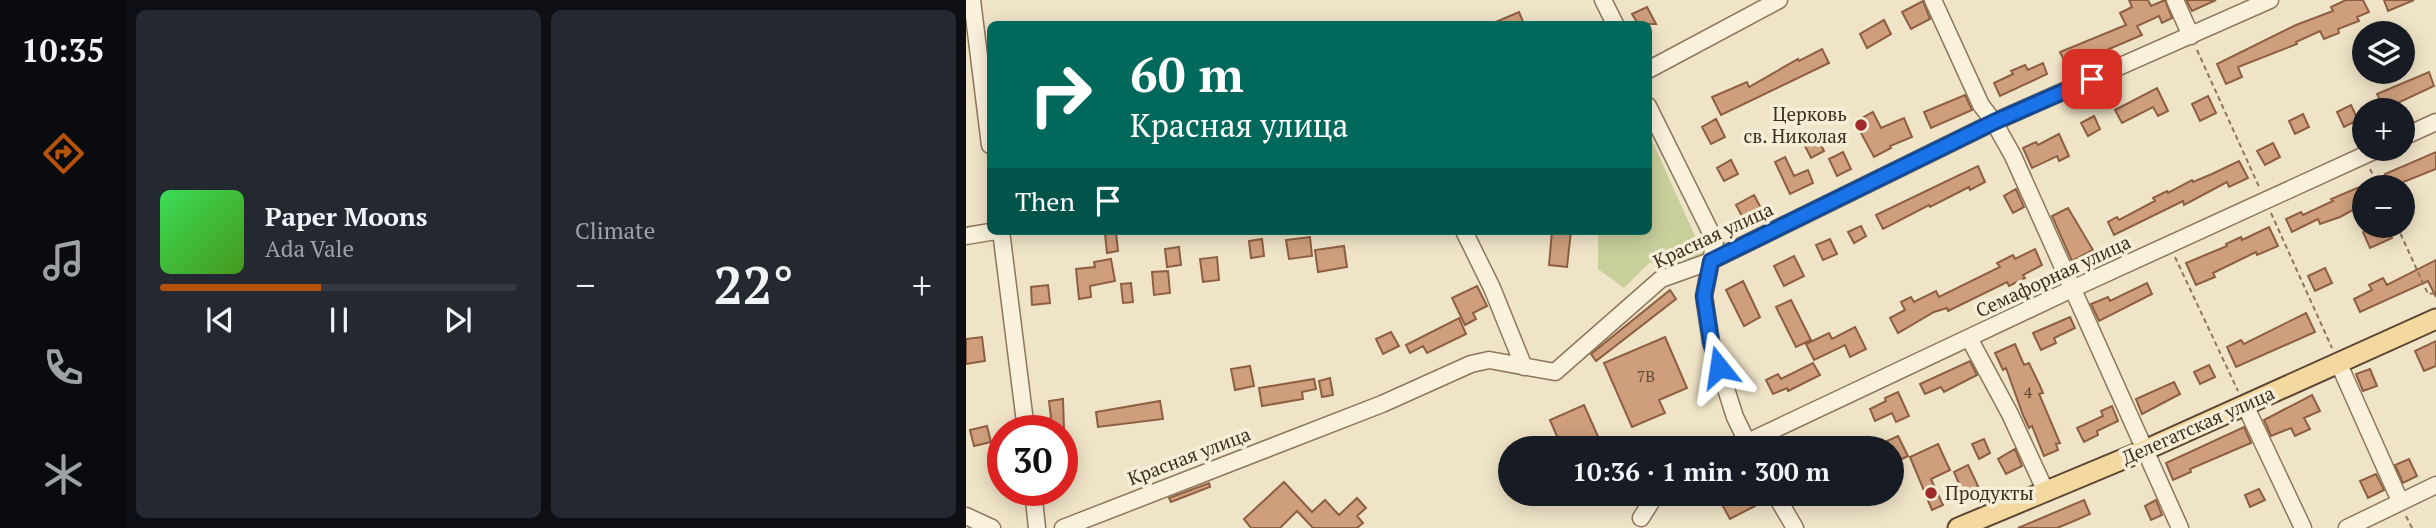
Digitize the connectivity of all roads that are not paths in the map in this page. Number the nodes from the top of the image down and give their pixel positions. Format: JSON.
{"nodes":[{"id":1,"x":972,"y":0,"type":"edge"},
{"id":2,"x":1603,"y":0,"type":"edge"},
{"id":3,"x":1779,"y":0,"type":"edge"},
{"id":4,"x":1933,"y":0,"type":"edge"},
{"id":5,"x":2175,"y":0,"type":"edge"},
{"id":6,"x":2270,"y":0,"type":"edge"},
{"id":7,"x":1614,"y":21,"type":"edge"},
{"id":8,"x":2190,"y":36,"type":"junction"},
{"id":9,"x":1652,"y":68,"type":"edge"},
{"id":10,"x":1652,"y":114,"type":"edge"},
{"id":11,"x":987,"y":121,"type":"edge"},
{"id":12,"x":1994,"y":122,"type":"junction"},
{"id":13,"x":2436,"y":122,"type":"edge"},
{"id":14,"x":2415,"y":132,"type":"edge"},
{"id":15,"x":2352,"y":161,"type":"edge"},
{"id":16,"x":987,"y":233,"type":"edge"},
{"id":17,"x":1000,"y":235,"type":"edge"},
{"id":18,"x":1466,"y":235,"type":"edge"},
{"id":19,"x":966,"y":236,"type":"edge"},
{"id":20,"x":1711,"y":261,"type":"junction"},
{"id":21,"x":2072,"y":289,"type":"junction"},
{"id":22,"x":2436,"y":319,"type":"edge"},
{"id":23,"x":1969,"y":338,"type":"junction"},
{"id":24,"x":2338,"y":362,"type":"junction"},
{"id":25,"x":1524,"y":367,"type":"junction"},
{"id":26,"x":2245,"y":405,"type":"junction"},
{"id":27,"x":1024,"y":415,"type":"edge"},
{"id":28,"x":1741,"y":436,"type":"edge"},
{"id":29,"x":1765,"y":436,"type":"edge"},
{"id":30,"x":2145,"y":450,"type":"junction"},
{"id":31,"x":2436,"y":485,"type":"edge"},
{"id":32,"x":2046,"y":492,"type":"junction"},
{"id":33,"x":2400,"y":501,"type":"junction"},
{"id":34,"x":1035,"y":506,"type":"edge"},
{"id":35,"x":1648,"y":506,"type":"edge"},
{"id":36,"x":1782,"y":506,"type":"edge"},
{"id":37,"x":966,"y":516,"type":"edge"},
{"id":38,"x":1641,"y":517,"type":"dead end"},
{"id":39,"x":992,"y":528,"type":"edge"},
{"id":40,"x":1037,"y":528,"type":"edge"},
{"id":41,"x":1063,"y":528,"type":"edge"},
{"id":42,"x":1796,"y":528,"type":"edge"},
{"id":43,"x":1958,"y":528,"type":"edge"},
{"id":44,"x":2180,"y":528,"type":"edge"},
{"id":45,"x":2303,"y":528,"type":"edge"},
{"id":46,"x":2347,"y":528,"type":"edge"}],
"edges":[{"from":1,"to":11,"type":"street"},
{"from":2,"to":7,"type":"street"},
{"from":3,"to":9,"type":"street"},
{"from":4,"to":12,"type":"street"},
{"from":5,"to":8,"type":"street"},
{"from":6,"to":8,"type":"street","name":"Красная улица"},
{"from":8,"to":12,"type":"street","name":"Красная улица"},
{"from":10,"to":20,"type":"street"},
{"from":12,"to":20,"type":"street","name":"Красная улица"},
{"from":12,"to":21,"type":"street"},
{"from":13,"to":14,"type":"street"},
{"from":15,"to":21,"type":"street","name":"Семафорная улица"},
{"from":16,"to":19,"type":"street"},
{"from":17,"to":27,"type":"street"},
{"from":18,"to":25,"type":"street"},
{"from":20,"to":25,"type":"street","name":"Красная улица"},
{"from":20,"to":28,"type":"street"},
{"from":21,"to":23,"type":"street","name":"Семафорная улица"},
{"from":21,"to":30,"type":"street"},
{"from":22,"to":24,"type":"main road","name":"Делегатская улица"},
{"from":23,"to":29,"type":"street","name":"Семафорная улица"},
{"from":23,"to":32,"type":"street"},
{"from":24,"to":26,"type":"main road","name":"Делегатская улица"},
{"from":24,"to":33,"type":"street"},
{"from":25,"to":41,"type":"street","name":"Красная улица"},
{"from":26,"to":30,"type":"main road","name":"Делегатская улица"},
{"from":26,"to":45,"type":"street"},
{"from":30,"to":32,"type":"main road","name":"Делегатская улица"},
{"from":30,"to":44,"type":"street"},
{"from":31,"to":33,"type":"street"},
{"from":32,"to":43,"type":"main road","name":"Делегатская улица"},
{"from":33,"to":46,"type":"street"},
{"from":34,"to":40,"type":"street"},
{"from":35,"to":38,"type":"street"},
{"from":36,"to":42,"type":"street"},
{"from":37,"to":39,"type":"street"}]}
